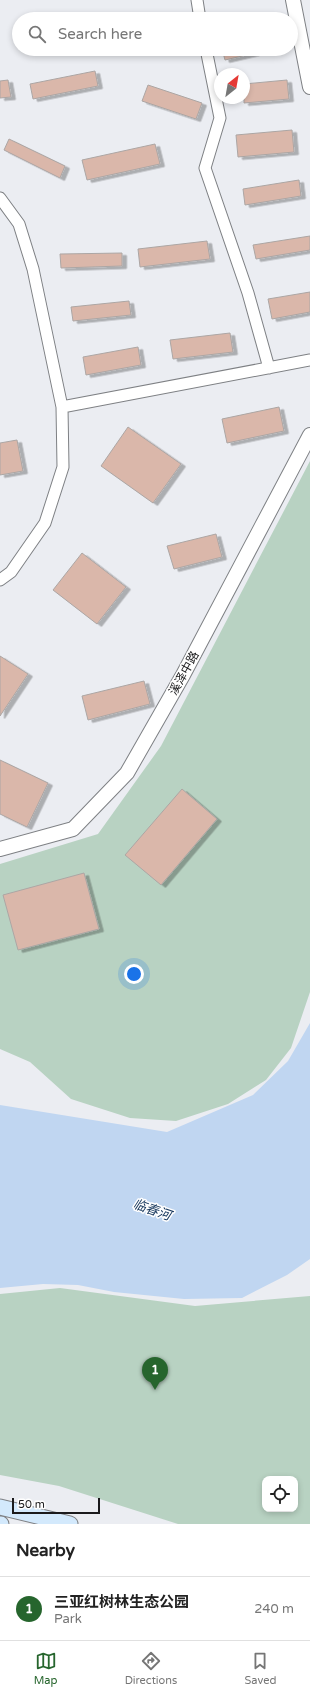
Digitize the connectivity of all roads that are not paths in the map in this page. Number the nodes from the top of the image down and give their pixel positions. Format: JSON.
{"nodes":[{"id":1,"x":197,"y":0,"type":"edge"},
{"id":2,"x":293,"y":0,"type":"edge"},
{"id":3,"x":199,"y":12,"type":"edge"},
{"id":4,"x":295,"y":12,"type":"edge"},
{"id":5,"x":298,"y":26,"type":"edge"},
{"id":6,"x":207,"y":56,"type":"edge"},
{"id":7,"x":310,"y":87,"type":"edge"},
{"id":8,"x":0,"y":198,"type":"edge"},
{"id":9,"x":310,"y":360,"type":"edge"},
{"id":10,"x":269,"y":368,"type":"junction"},
{"id":11,"x":62,"y":407,"type":"junction"},
{"id":12,"x":310,"y":436,"type":"edge"},
{"id":13,"x":0,"y":580,"type":"edge"},
{"id":14,"x":0,"y":849,"type":"edge"},
{"id":15,"x":0,"y":1507,"type":"edge"},
{"id":16,"x":70,"y":1524,"type":"edge"}],
"edges":[{"from":1,"to":3,"type":"street"},
{"from":2,"to":4,"type":"street"},
{"from":5,"to":7,"type":"street"},
{"from":6,"to":10,"type":"street"},
{"from":8,"to":11,"type":"street"},
{"from":9,"to":10,"type":"street"},
{"from":10,"to":11,"type":"street"},
{"from":11,"to":13,"type":"street"},
{"from":12,"to":14,"type":"street","name":"溪泽中路"},
{"from":15,"to":16,"type":"main road"}]}
